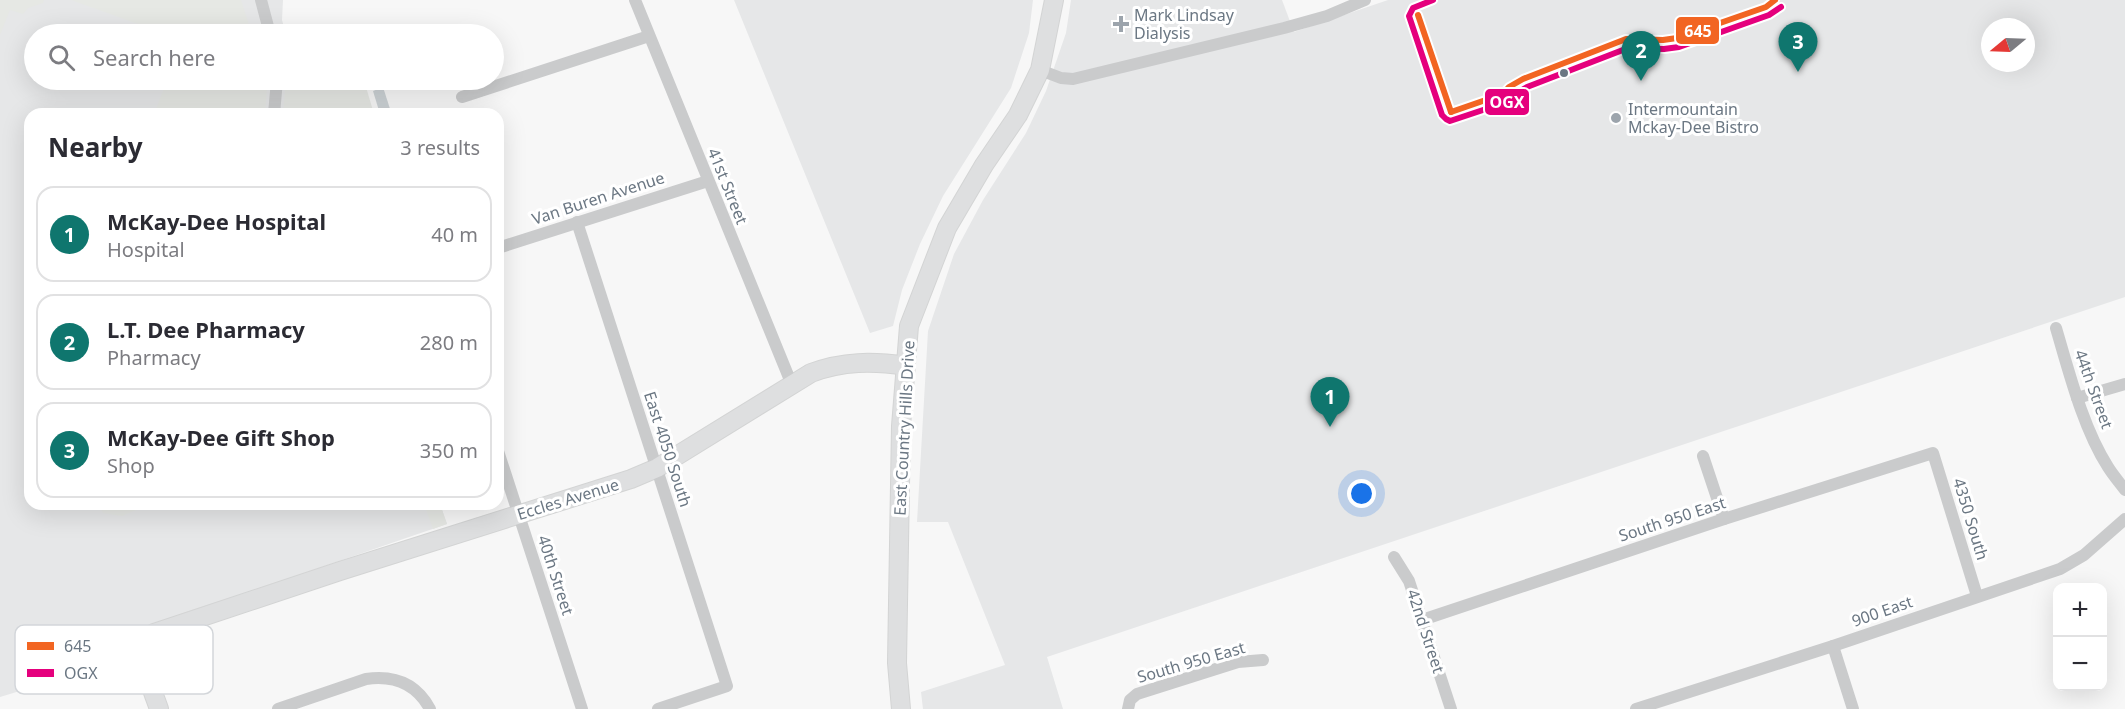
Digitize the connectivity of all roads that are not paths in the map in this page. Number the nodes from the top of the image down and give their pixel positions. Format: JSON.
{"nodes":[{"id":1,"x":261,"y":0,"type":"edge"},
{"id":2,"x":635,"y":0,"type":"edge"},
{"id":3,"x":1054,"y":0,"type":"edge"},
{"id":4,"x":1365,"y":0,"type":"edge"},
{"id":5,"x":267,"y":24,"type":"edge"},
{"id":6,"x":649,"y":36,"type":"junction"},
{"id":7,"x":1040,"y":70,"type":"junction"},
{"id":8,"x":504,"y":83,"type":"edge"},
{"id":9,"x":276,"y":90,"type":"edge"},
{"id":10,"x":483,"y":90,"type":"edge"},
{"id":11,"x":462,"y":97,"type":"dead end"},
{"id":12,"x":275,"y":108,"type":"edge"},
{"id":13,"x":708,"y":181,"type":"junction"},
{"id":14,"x":577,"y":222,"type":"junction"},
{"id":15,"x":504,"y":246,"type":"edge"},
{"id":16,"x":2056,"y":327,"type":"dead end"},
{"id":17,"x":906,"y":366,"type":"junction"},
{"id":18,"x":2125,"y":384,"type":"edge"},
{"id":19,"x":792,"y":385,"type":"junction"},
{"id":20,"x":2077,"y":398,"type":"junction"},
{"id":21,"x":1934,"y":453,"type":"joint"},
{"id":22,"x":1703,"y":456,"type":"dead end"},
{"id":23,"x":657,"y":468,"type":"junction"},
{"id":24,"x":504,"y":470,"type":"edge"},
{"id":25,"x":2125,"y":490,"type":"edge"},
{"id":26,"x":518,"y":514,"type":"junction"},
{"id":27,"x":1724,"y":519,"type":"junction"},
{"id":28,"x":2125,"y":519,"type":"edge"},
{"id":29,"x":1394,"y":557,"type":"dead end"},
{"id":30,"x":1977,"y":596,"type":"junction"},
{"id":31,"x":1422,"y":620,"type":"junction"},
{"id":32,"x":178,"y":625,"type":"edge"},
{"id":33,"x":1833,"y":646,"type":"junction"},
{"id":34,"x":1263,"y":660,"type":"dead end"},
{"id":35,"x":154,"y":694,"type":"edge"},
{"id":36,"x":1129,"y":705,"type":"edge"},
{"id":37,"x":294,"y":707,"type":"edge"},
{"id":38,"x":159,"y":709,"type":"edge"},
{"id":39,"x":278,"y":709,"type":"edge"},
{"id":40,"x":430,"y":709,"type":"edge"},
{"id":41,"x":582,"y":709,"type":"edge"},
{"id":42,"x":658,"y":709,"type":"edge"},
{"id":43,"x":901,"y":709,"type":"edge"},
{"id":44,"x":1451,"y":709,"type":"edge"},
{"id":45,"x":1636,"y":709,"type":"edge"},
{"id":46,"x":1853,"y":709,"type":"edge"}],
"edges":[{"from":1,"to":5,"type":"street"},
{"from":2,"to":6,"type":"street","name":"41st Street"},
{"from":3,"to":7,"type":"street"},
{"from":4,"to":7,"type":"street"},
{"from":6,"to":8,"type":"street"},
{"from":6,"to":13,"type":"street","name":"41st Street"},
{"from":7,"to":17,"type":"street","name":"East Country Hills Drive"},
{"from":9,"to":12,"type":"street"},
{"from":10,"to":11,"type":"street"},
{"from":13,"to":14,"type":"street","name":"Van Buren Avenue"},
{"from":13,"to":19,"type":"street","name":"41st Street"},
{"from":14,"to":15,"type":"street","name":"Van Buren Avenue"},
{"from":14,"to":23,"type":"street","name":"East 4050 South"},
{"from":16,"to":20,"type":"street","name":"44th Street"},
{"from":17,"to":19,"type":"street","name":"Eccles Avenue"},
{"from":17,"to":43,"type":"street","name":"East Country Hills Drive"},
{"from":18,"to":20,"type":"street"},
{"from":19,"to":23,"type":"street","name":"Eccles Avenue"},
{"from":20,"to":25,"type":"street","name":"44th Street"},
{"from":21,"to":27,"type":"street","name":"South 950 East"},
{"from":21,"to":30,"type":"street","name":"4350 South"},
{"from":22,"to":27,"type":"street"},
{"from":23,"to":26,"type":"street","name":"Eccles Avenue"},
{"from":23,"to":42,"type":"street","name":"East 4050 South"},
{"from":24,"to":26,"type":"street","name":"40th Street"},
{"from":26,"to":32,"type":"street","name":"Eccles Avenue"},
{"from":26,"to":41,"type":"street","name":"40th Street"},
{"from":27,"to":31,"type":"street","name":"South 950 East"},
{"from":28,"to":30,"type":"street","name":"900 East"},
{"from":29,"to":31,"type":"street","name":"42nd Street"},
{"from":30,"to":33,"type":"street","name":"900 East"},
{"from":31,"to":44,"type":"street","name":"42nd Street"},
{"from":33,"to":45,"type":"street","name":"900 East"},
{"from":33,"to":46,"type":"street"},
{"from":34,"to":36,"type":"street","name":"South 950 East"},
{"from":35,"to":38,"type":"street","name":"Eccles Avenue"},
{"from":37,"to":39,"type":"street"},
{"from":37,"to":40,"type":"street"}]}
